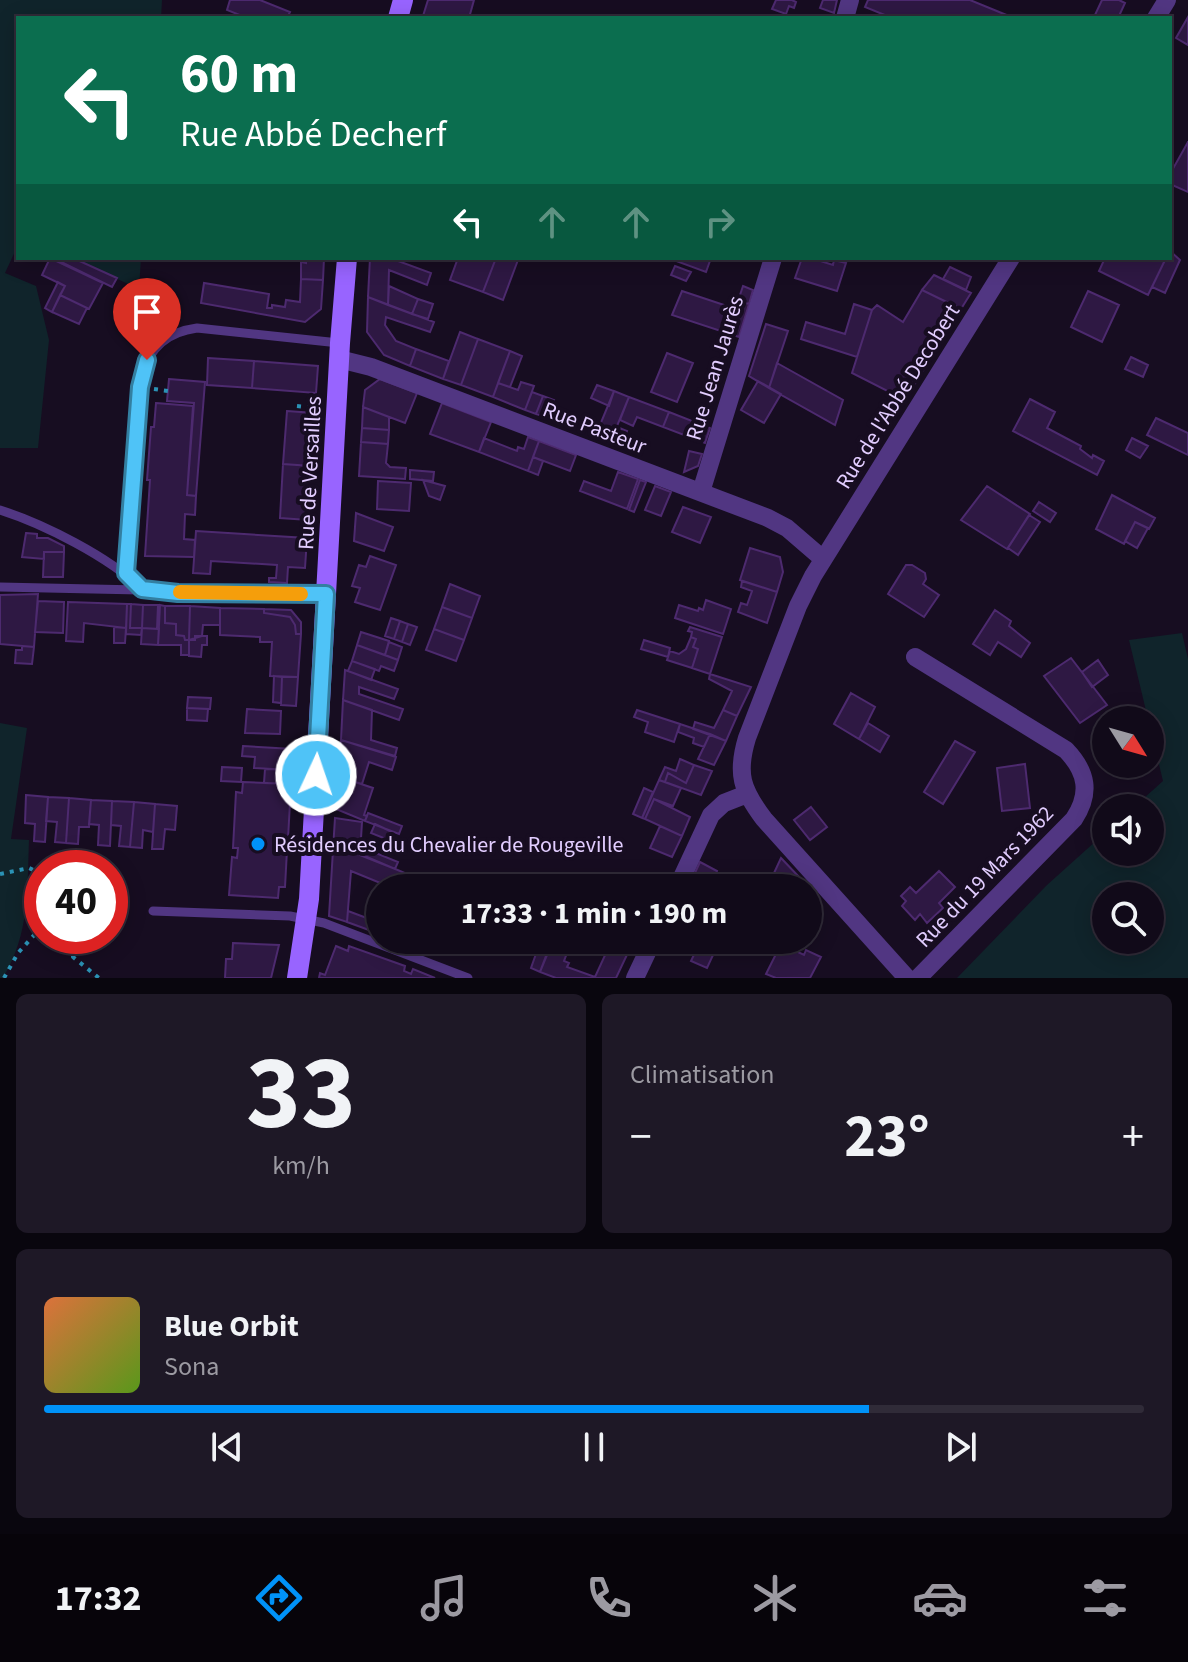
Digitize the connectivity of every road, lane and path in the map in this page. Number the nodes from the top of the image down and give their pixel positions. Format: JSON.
{"nodes":[{"id":1,"x":347,"y":260,"type":"edge"},
{"id":2,"x":772,"y":260,"type":"edge"},
{"id":3,"x":1010,"y":260,"type":"edge"},
{"id":4,"x":340,"y":351,"type":"junction"},
{"id":5,"x":701,"y":492,"type":"junction"},
{"id":6,"x":0,"y":510,"type":"edge"},
{"id":7,"x":823,"y":559,"type":"junction"},
{"id":8,"x":126,"y":573,"type":"junction"},
{"id":9,"x":0,"y":587,"type":"edge"},
{"id":10,"x":142,"y":589,"type":"junction"},
{"id":11,"x":326,"y":594,"type":"junction"},
{"id":12,"x":915,"y":657,"type":"dead end"},
{"id":13,"x":747,"y":794,"type":"junction"},
{"id":14,"x":24,"y":869,"type":"edge"},
{"id":15,"x":0,"y":874,"type":"edge"},
{"id":16,"x":684,"y":874,"type":"edge"},
{"id":17,"x":153,"y":911,"type":"dead end"},
{"id":18,"x":306,"y":921,"type":"junction"},
{"id":19,"x":24,"y":946,"type":"edge"},
{"id":20,"x":73,"y":954,"type":"edge"},
{"id":21,"x":646,"y":954,"type":"edge"},
{"id":22,"x":4,"y":978,"type":"edge"},
{"id":23,"x":99,"y":978,"type":"edge"},
{"id":24,"x":297,"y":978,"type":"edge"},
{"id":25,"x":468,"y":978,"type":"edge"},
{"id":26,"x":635,"y":978,"type":"edge"},
{"id":27,"x":907,"y":978,"type":"edge"},
{"id":28,"x":918,"y":978,"type":"edge"}],
"edges":[{"from":1,"to":4,"type":"street","name":"Rue de Versailles"},
{"from":2,"to":5,"type":"street","name":"Rue Jean Jaurès"},
{"from":3,"to":7,"type":"street","name":"Rue de l'Abbé Decobert"},
{"from":4,"to":5,"type":"street","name":"Rue Pasteur"},
{"from":4,"to":8,"type":"lane"},
{"from":4,"to":11,"type":"street","name":"Rue de Versailles"},
{"from":5,"to":7,"type":"street","name":"Rue Pasteur"},
{"from":6,"to":8,"type":"lane"},
{"from":7,"to":13,"type":"street","name":"Rue de l'Abbé Decobert"},
{"from":8,"to":10,"type":"lane"},
{"from":9,"to":10,"type":"lane"},
{"from":10,"to":11,"type":"lane"},
{"from":11,"to":18,"type":"street","name":"Rue de Versailles"},
{"from":12,"to":28,"type":"street","name":"Rue du 19 Mars 1962"},
{"from":13,"to":16,"type":"street"},
{"from":13,"to":27,"type":"street"},
{"from":14,"to":15,"type":"path"},
{"from":17,"to":18,"type":"lane"},
{"from":18,"to":24,"type":"street","name":"Rue de Versailles"},
{"from":18,"to":25,"type":"lane"},
{"from":19,"to":22,"type":"path"},
{"from":20,"to":23,"type":"path"},
{"from":21,"to":26,"type":"street"}]}
